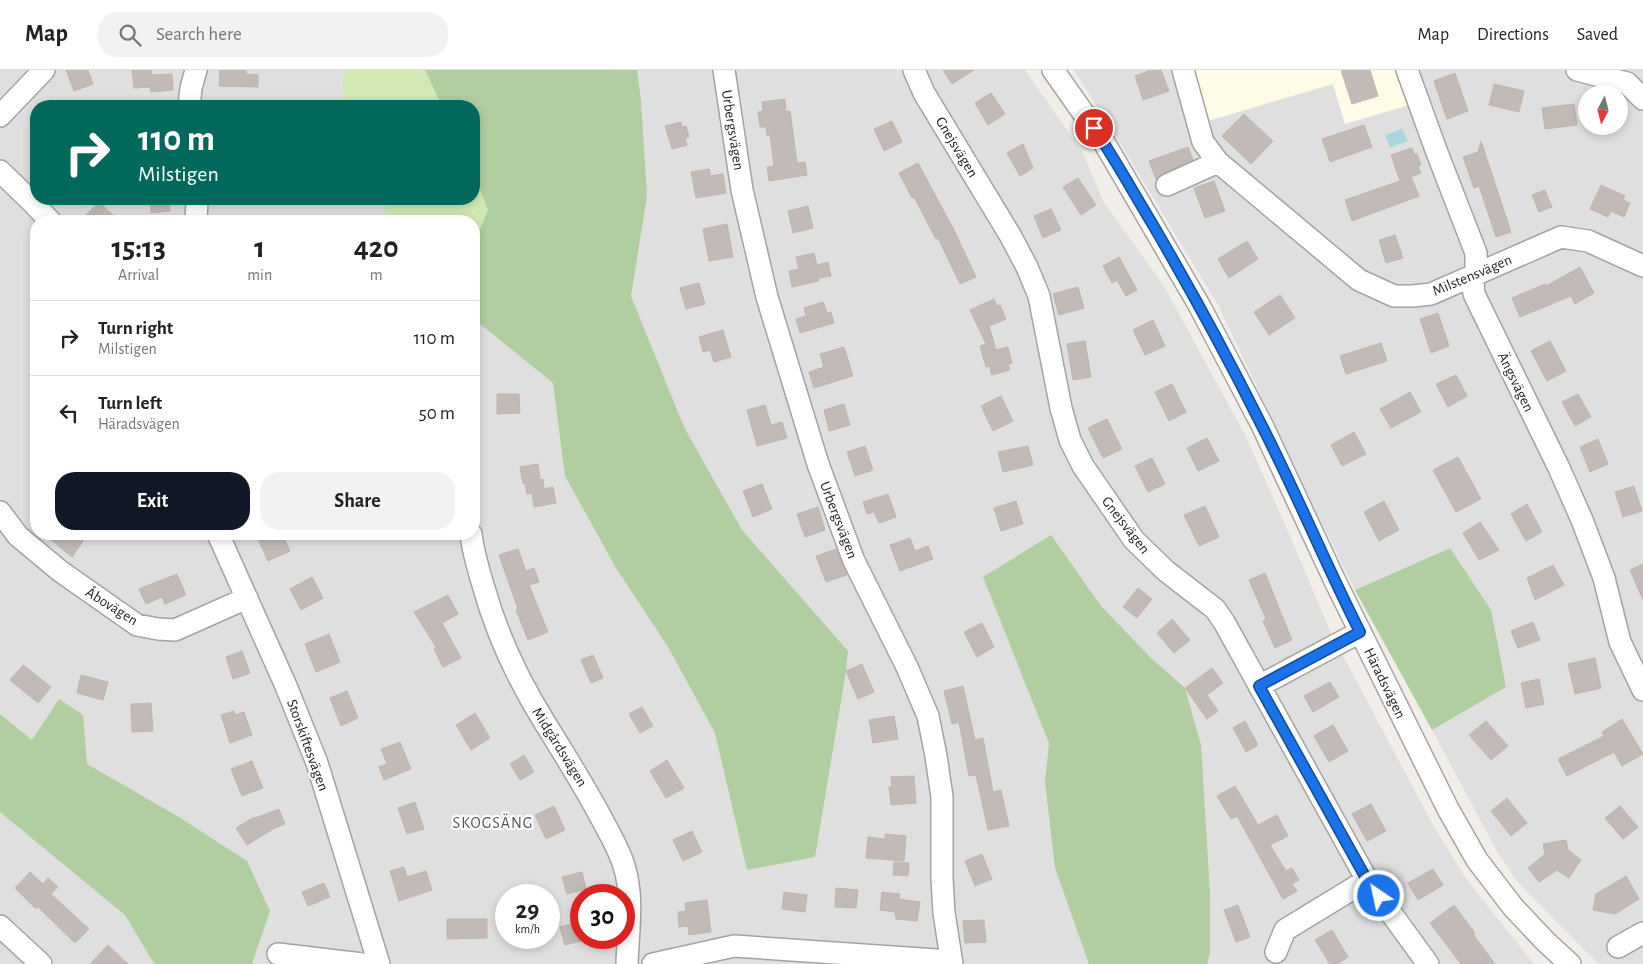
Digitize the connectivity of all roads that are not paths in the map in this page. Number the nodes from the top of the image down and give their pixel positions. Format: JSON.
{"nodes":[{"id":1,"x":44,"y":70,"type":"edge"},
{"id":2,"x":196,"y":70,"type":"edge"},
{"id":3,"x":724,"y":70,"type":"edge"},
{"id":4,"x":914,"y":70,"type":"edge"},
{"id":5,"x":1053,"y":70,"type":"edge"},
{"id":6,"x":1183,"y":70,"type":"edge"},
{"id":7,"x":1408,"y":70,"type":"edge"},
{"id":8,"x":1580,"y":70,"type":"edge"},
{"id":9,"x":1643,"y":99,"type":"edge"},
{"id":10,"x":190,"y":100,"type":"edge"},
{"id":11,"x":0,"y":116,"type":"edge"},
{"id":12,"x":1218,"y":162,"type":"junction"},
{"id":13,"x":0,"y":171,"type":"edge"},
{"id":14,"x":1167,"y":185,"type":"dead end"},
{"id":15,"x":30,"y":199,"type":"edge"},
{"id":16,"x":36,"y":205,"type":"edge"},
{"id":17,"x":45,"y":215,"type":"edge"},
{"id":18,"x":1643,"y":266,"type":"edge"},
{"id":19,"x":1476,"y":273,"type":"junction"},
{"id":20,"x":0,"y":512,"type":"edge"},
{"id":21,"x":221,"y":540,"type":"edge"},
{"id":22,"x":471,"y":540,"type":"edge"},
{"id":23,"x":247,"y":598,"type":"junction"},
{"id":24,"x":1360,"y":632,"type":"junction"},
{"id":25,"x":1259,"y":686,"type":"junction"},
{"id":26,"x":1643,"y":690,"type":"edge"},
{"id":27,"x":1367,"y":880,"type":"junction"},
{"id":28,"x":0,"y":926,"type":"edge"},
{"id":29,"x":1643,"y":933,"type":"edge"},
{"id":30,"x":1618,"y":947,"type":"dead end"},
{"id":31,"x":1276,"y":952,"type":"dead end"},
{"id":32,"x":278,"y":954,"type":"dead end"},
{"id":33,"x":952,"y":962,"type":"edge"},
{"id":34,"x":41,"y":964,"type":"edge"},
{"id":35,"x":362,"y":964,"type":"edge"},
{"id":36,"x":379,"y":964,"type":"edge"},
{"id":37,"x":627,"y":964,"type":"edge"},
{"id":38,"x":654,"y":964,"type":"edge"},
{"id":39,"x":1428,"y":964,"type":"edge"},
{"id":40,"x":1570,"y":964,"type":"edge"}],
"edges":[{"from":1,"to":11,"type":"street"},
{"from":2,"to":10,"type":"street"},
{"from":3,"to":33,"type":"street","name":"Urbergsvägen"},
{"from":4,"to":25,"type":"street","name":"Gnejsvägen"},
{"from":5,"to":24,"type":"street","name":"Häradsvägen"},
{"from":6,"to":12,"type":"street","name":"Milstensvägen"},
{"from":7,"to":19,"type":"street","name":"Ängsvägen"},
{"from":8,"to":9,"type":"street"},
{"from":12,"to":14,"type":"street"},
{"from":12,"to":19,"type":"street","name":"Milstensvägen"},
{"from":13,"to":15,"type":"street"},
{"from":16,"to":17,"type":"street"},
{"from":18,"to":19,"type":"street","name":"Milstensvägen"},
{"from":19,"to":26,"type":"street","name":"Ängsvägen"},
{"from":20,"to":23,"type":"street","name":"Åbovägen"},
{"from":21,"to":23,"type":"street","name":"Storskiftesvägen"},
{"from":22,"to":37,"type":"street","name":"Midgårdsvägen"},
{"from":23,"to":36,"type":"street","name":"Storskiftesvägen"},
{"from":24,"to":25,"type":"street"},
{"from":24,"to":40,"type":"street","name":"Häradsvägen"},
{"from":25,"to":27,"type":"street","name":"Gnejsvägen"},
{"from":27,"to":31,"type":"street"},
{"from":27,"to":39,"type":"street","name":"Gnejsvägen"},
{"from":28,"to":34,"type":"street"},
{"from":29,"to":30,"type":"street"},
{"from":32,"to":35,"type":"street"},
{"from":33,"to":38,"type":"street"}]}
